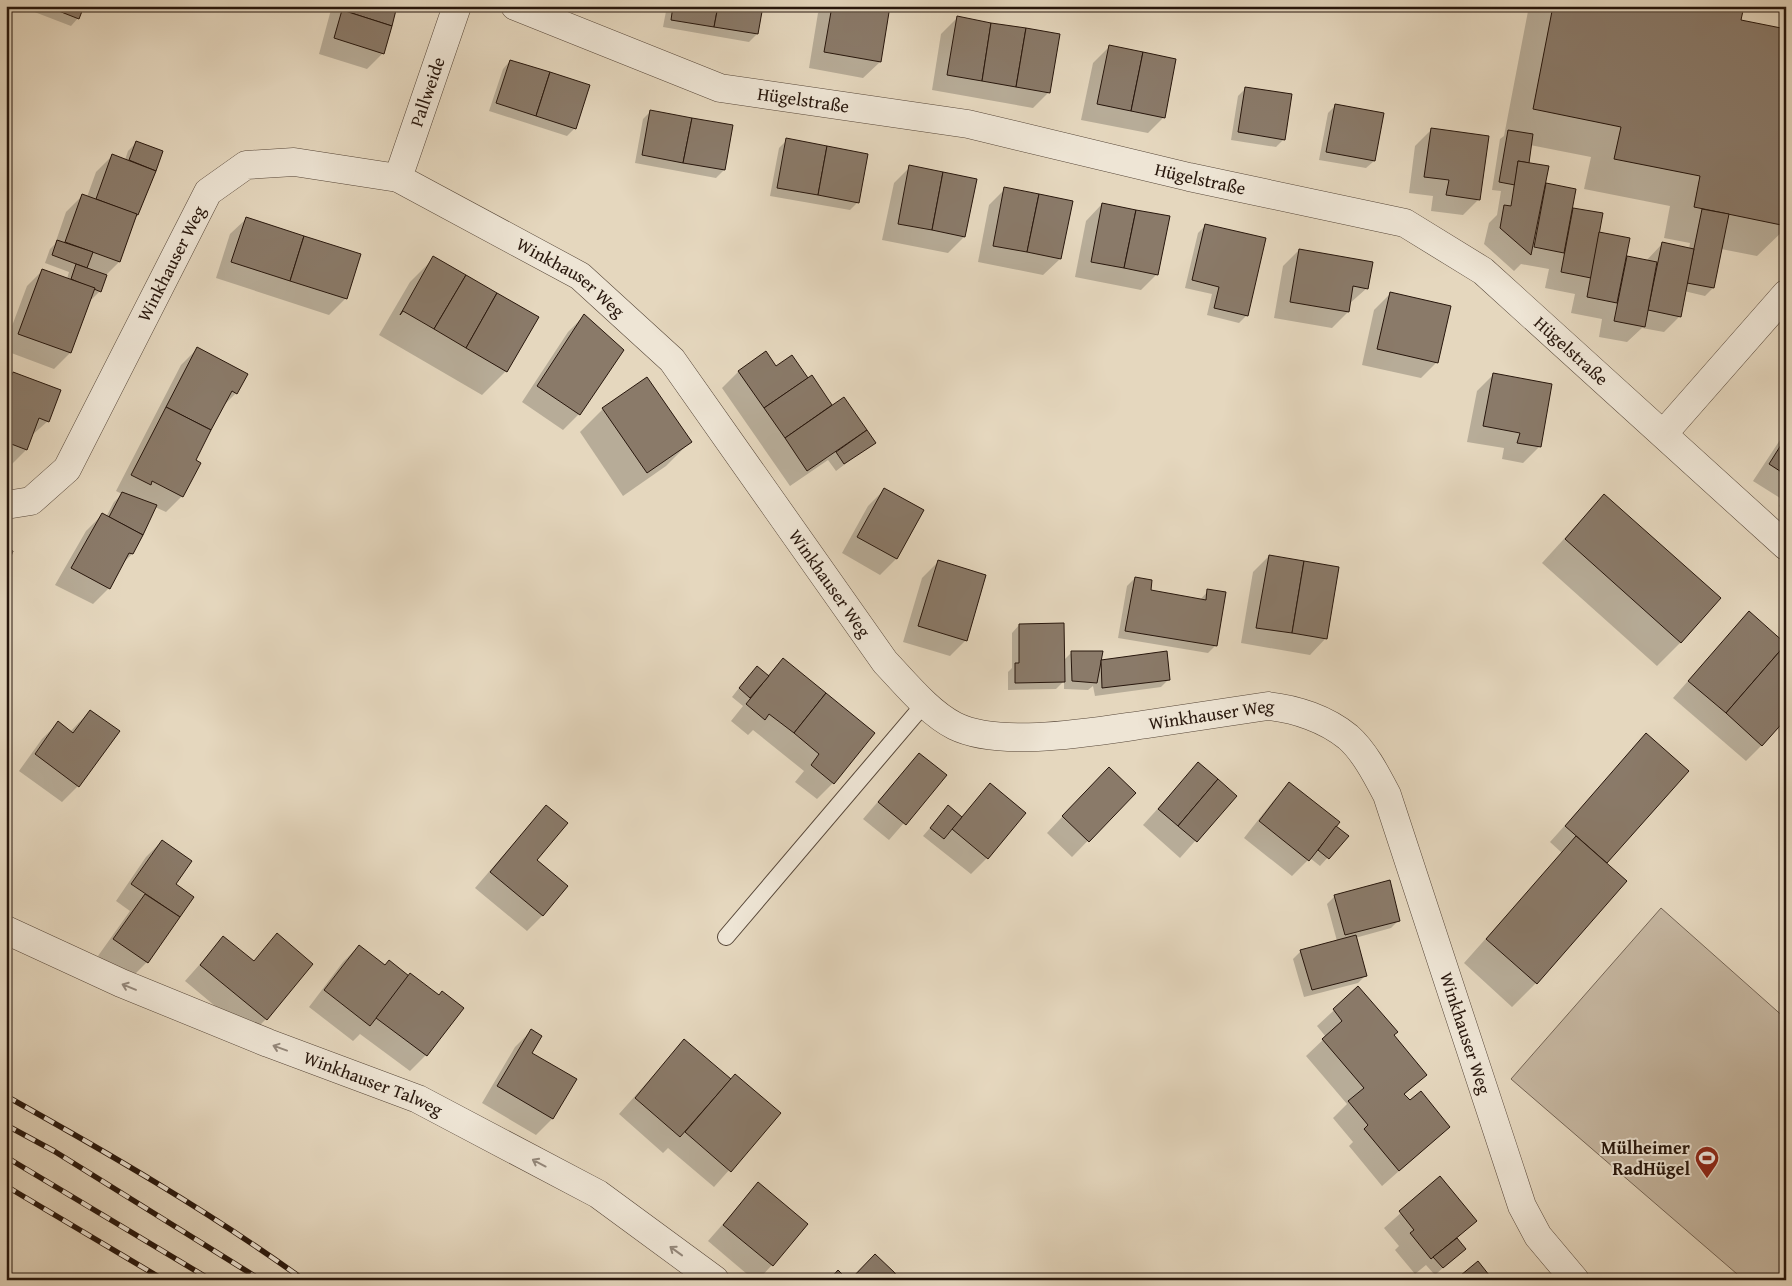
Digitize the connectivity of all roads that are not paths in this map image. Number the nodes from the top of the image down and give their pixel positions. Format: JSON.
{"nodes":[{"id":1,"x":457,"y":6,"type":"edge"},
{"id":2,"x":515,"y":6,"type":"edge"},
{"id":3,"x":398,"y":178,"type":"junction"},
{"id":4,"x":1786,"y":294,"type":"edge"},
{"id":5,"x":1664,"y":433,"type":"junction"},
{"id":6,"x":6,"y":505,"type":"edge"},
{"id":7,"x":1786,"y":546,"type":"edge"},
{"id":8,"x":925,"y":703,"type":"junction"},
{"id":9,"x":6,"y":930,"type":"edge"},
{"id":10,"x":726,"y":937,"type":"dead end"},
{"id":11,"x":715,"y":1280,"type":"edge"},
{"id":12,"x":1575,"y":1280,"type":"edge"}],
"edges":[{"from":1,"to":3,"type":"street","name":"Pallweide"},
{"from":2,"to":5,"type":"street","name":"Hügelstraße"},
{"from":3,"to":6,"type":"street","name":"Winkhauser Weg"},
{"from":3,"to":8,"type":"street","name":"Winkhauser Weg"},
{"from":4,"to":5,"type":"street"},
{"from":5,"to":7,"type":"street","name":"Hügelstraße"},
{"from":8,"to":10,"type":"lane"},
{"from":8,"to":12,"type":"street","name":"Winkhauser Weg"},
{"from":11,"to":9,"type":"street","name":"Winkhauser Talweg","one_way":true}]}
